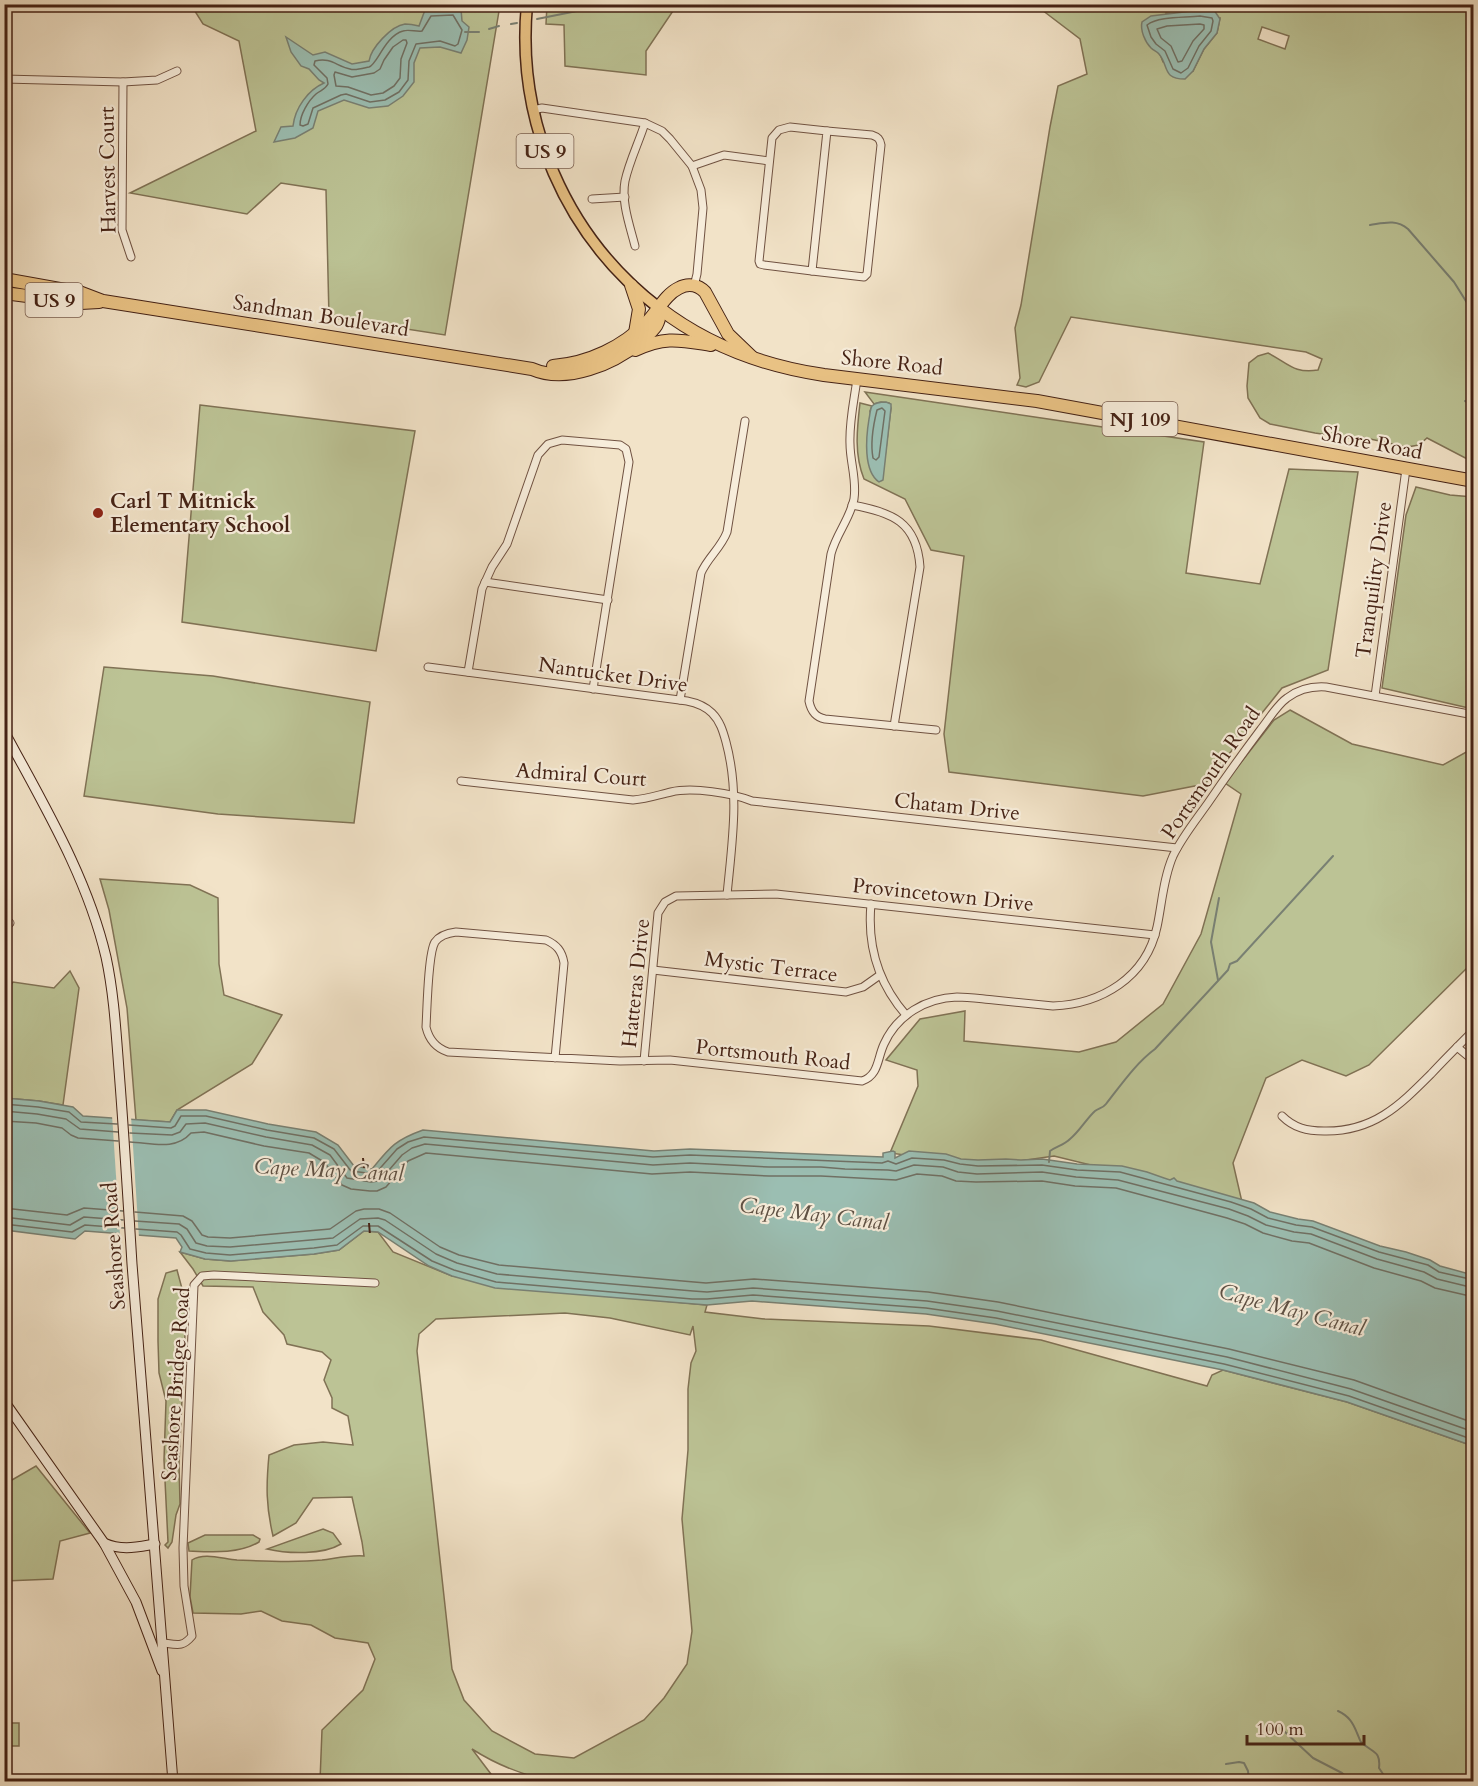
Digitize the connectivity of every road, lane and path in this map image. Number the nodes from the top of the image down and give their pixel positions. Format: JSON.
{"nodes":[{"id":1,"x":527,"y":4,"type":"edge"},
{"id":2,"x":177,"y":71,"type":"dead end"},
{"id":3,"x":4,"y":79,"type":"edge"},
{"id":4,"x":123,"y":82,"type":"junction"},
{"id":5,"x":533,"y":110,"type":"junction"},
{"id":6,"x":645,"y":123,"type":"junction"},
{"id":7,"x":827,"y":131,"type":"junction"},
{"id":8,"x":769,"y":161,"type":"junction"},
{"id":9,"x":692,"y":166,"type":"junction"},
{"id":10,"x":625,"y":197,"type":"junction"},
{"id":11,"x":592,"y":198,"type":"dead end"},
{"id":12,"x":635,"y":246,"type":"dead end"},
{"id":13,"x":131,"y":257,"type":"dead end"},
{"id":14,"x":813,"y":271,"type":"junction"},
{"id":15,"x":4,"y":279,"type":"edge"},
{"id":16,"x":631,"y":285,"type":"junction"},
{"id":17,"x":694,"y":286,"type":"junction"},
{"id":18,"x":4,"y":293,"type":"edge"},
{"id":19,"x":103,"y":301,"type":"junction"},
{"id":20,"x":659,"y":308,"type":"junction"},
{"id":21,"x":635,"y":333,"type":"junction"},
{"id":22,"x":723,"y":347,"type":"junction"},
{"id":23,"x":620,"y":357,"type":"junction"},
{"id":24,"x":755,"y":360,"type":"junction"},
{"id":25,"x":532,"y":369,"type":"junction"},
{"id":26,"x":857,"y":379,"type":"junction"},
{"id":27,"x":745,"y":421,"type":"dead end"},
{"id":28,"x":1406,"y":469,"type":"junction"},
{"id":29,"x":1473,"y":481,"type":"edge"},
{"id":30,"x":852,"y":506,"type":"junction"},
{"id":31,"x":485,"y":582,"type":"junction"},
{"id":32,"x":608,"y":600,"type":"junction"},
{"id":33,"x":428,"y":667,"type":"dead end"},
{"id":34,"x":468,"y":672,"type":"junction"},
{"id":35,"x":593,"y":689,"type":"junction"},
{"id":36,"x":1375,"y":696,"type":"junction"},
{"id":37,"x":680,"y":700,"type":"junction"},
{"id":38,"x":1473,"y":715,"type":"edge"},
{"id":39,"x":894,"y":726,"type":"junction"},
{"id":40,"x":4,"y":730,"type":"edge"},
{"id":41,"x":936,"y":730,"type":"dead end"},
{"id":42,"x":461,"y":781,"type":"dead end"},
{"id":43,"x":735,"y":795,"type":"junction"},
{"id":44,"x":1177,"y":848,"type":"junction"},
{"id":45,"x":727,"y":895,"type":"junction"},
{"id":46,"x":871,"y":904,"type":"junction"},
{"id":47,"x":1155,"y":935,"type":"junction"},
{"id":48,"x":653,"y":970,"type":"junction"},
{"id":49,"x":880,"y":975,"type":"junction"},
{"id":50,"x":906,"y":1015,"type":"junction"},
{"id":51,"x":1473,"y":1030,"type":"edge"},
{"id":52,"x":1457,"y":1047,"type":"junction"},
{"id":53,"x":555,"y":1058,"type":"junction"},
{"id":54,"x":644,"y":1061,"type":"junction"},
{"id":55,"x":1473,"y":1062,"type":"edge"},
{"id":56,"x":1282,"y":1116,"type":"dead end"},
{"id":57,"x":375,"y":1283,"type":"dead end"},
{"id":58,"x":4,"y":1401,"type":"edge"},
{"id":59,"x":104,"y":1543,"type":"junction"},
{"id":60,"x":155,"y":1544,"type":"junction"},
{"id":61,"x":164,"y":1643,"type":"junction"},
{"id":62,"x":166,"y":1682,"type":"junction"},
{"id":63,"x":173,"y":1782,"type":"edge"}],
"edges":[{"from":1,"to":5,"type":"main road","name":"Shore Road","number":"US 9"},
{"from":2,"to":4,"type":"street"},
{"from":3,"to":4,"type":"street"},
{"from":4,"to":13,"type":"street","name":"Harvest Court"},
{"from":5,"to":6,"type":"street"},
{"from":5,"to":16,"type":"main road","name":"Shore Road","number":"US 9"},
{"from":6,"to":9,"type":"street"},
{"from":6,"to":10,"type":"street"},
{"from":7,"to":8,"type":"street"},
{"from":7,"to":14,"type":"street"},
{"from":7,"to":14,"type":"street"},
{"from":8,"to":9,"type":"street"},
{"from":8,"to":14,"type":"street"},
{"from":9,"to":17,"type":"street"},
{"from":10,"to":11,"type":"street"},
{"from":10,"to":12,"type":"street"},
{"from":15,"to":19,"type":"highway","name":"Sandman Boulevard","number":"US 9"},
{"from":16,"to":20,"type":"main road","name":"Shore Road","number":"US 9"},
{"from":16,"to":21,"type":"highway","number":"US 9"},
{"from":17,"to":20,"type":"highway"},
{"from":17,"to":24,"type":"highway"},
{"from":18,"to":19,"type":"highway","name":"Sandman Boulevard","number":"US 9"},
{"from":19,"to":25,"type":"highway","name":"Sandman Boulevard","number":"US 9"},
{"from":20,"to":21,"type":"highway","name":"Sandman Boulevard"},
{"from":20,"to":22,"type":"highway","name":"Shore Road","number":"NJ 109"},
{"from":20,"to":23,"type":"highway","name":"Sandman Boulevard","number":"US 9"},
{"from":21,"to":25,"type":"highway","name":"Sandman Boulevard","number":"US 9"},
{"from":22,"to":23,"type":"highway"},
{"from":22,"to":24,"type":"highway","name":"Shore Road","number":"NJ 109"},
{"from":23,"to":25,"type":"highway","name":"Sandman Boulevard","number":"US 9"},
{"from":24,"to":26,"type":"highway","name":"Shore Road","number":"NJ 109"},
{"from":26,"to":28,"type":"highway","name":"Shore Road","number":"NJ 109"},
{"from":26,"to":30,"type":"street"},
{"from":27,"to":37,"type":"street"},
{"from":28,"to":29,"type":"highway","name":"Shore Road","number":"NJ 109"},
{"from":28,"to":36,"type":"street","name":"Tranquility Drive"},
{"from":30,"to":39,"type":"street"},
{"from":30,"to":39,"type":"street"},
{"from":31,"to":32,"type":"street"},
{"from":31,"to":32,"type":"street"},
{"from":31,"to":34,"type":"street"},
{"from":32,"to":35,"type":"street"},
{"from":33,"to":34,"type":"street","name":"Nantucket Drive"},
{"from":34,"to":35,"type":"street","name":"Nantucket Drive"},
{"from":35,"to":37,"type":"street","name":"Nantucket Drive"},
{"from":36,"to":38,"type":"street","name":"Portsmouth Road"},
{"from":36,"to":44,"type":"street","name":"Portsmouth Road"},
{"from":37,"to":43,"type":"street","name":"Nantucket Drive"},
{"from":39,"to":41,"type":"street"},
{"from":40,"to":60,"type":"main road","name":"Seashore Road"},
{"from":42,"to":43,"type":"street","name":"Admiral Court"},
{"from":43,"to":44,"type":"street","name":"Chatam Drive"},
{"from":43,"to":45,"type":"street","name":"Nantucket Drive"},
{"from":44,"to":47,"type":"street","name":"Portsmouth Road"},
{"from":45,"to":46,"type":"street","name":"Provincetown Drive"},
{"from":45,"to":48,"type":"street","name":"Hatteras Drive"},
{"from":46,"to":47,"type":"street","name":"Provincetown Drive"},
{"from":46,"to":49,"type":"street"},
{"from":47,"to":50,"type":"street","name":"Portsmouth Road"},
{"from":48,"to":49,"type":"street","name":"Mystic Terrace"},
{"from":48,"to":54,"type":"street","name":"Hatteras Drive"},
{"from":49,"to":50,"type":"street"},
{"from":50,"to":54,"type":"street","name":"Portsmouth Road"},
{"from":51,"to":52,"type":"street"},
{"from":52,"to":55,"type":"street"},
{"from":52,"to":56,"type":"street"},
{"from":53,"to":53,"type":"street","name":"Portsmouth Road"},
{"from":53,"to":54,"type":"street","name":"Portsmouth Road"},
{"from":57,"to":61,"type":"street","name":"Seashore Bridge Road"},
{"from":58,"to":59,"type":"main road"},
{"from":59,"to":60,"type":"main road"},
{"from":59,"to":62,"type":"main road"},
{"from":60,"to":61,"type":"main road","name":"Seashore Road"},
{"from":61,"to":62,"type":"main road","name":"Seashore Road"},
{"from":62,"to":63,"type":"main road","name":"Seashore Road"}]}
